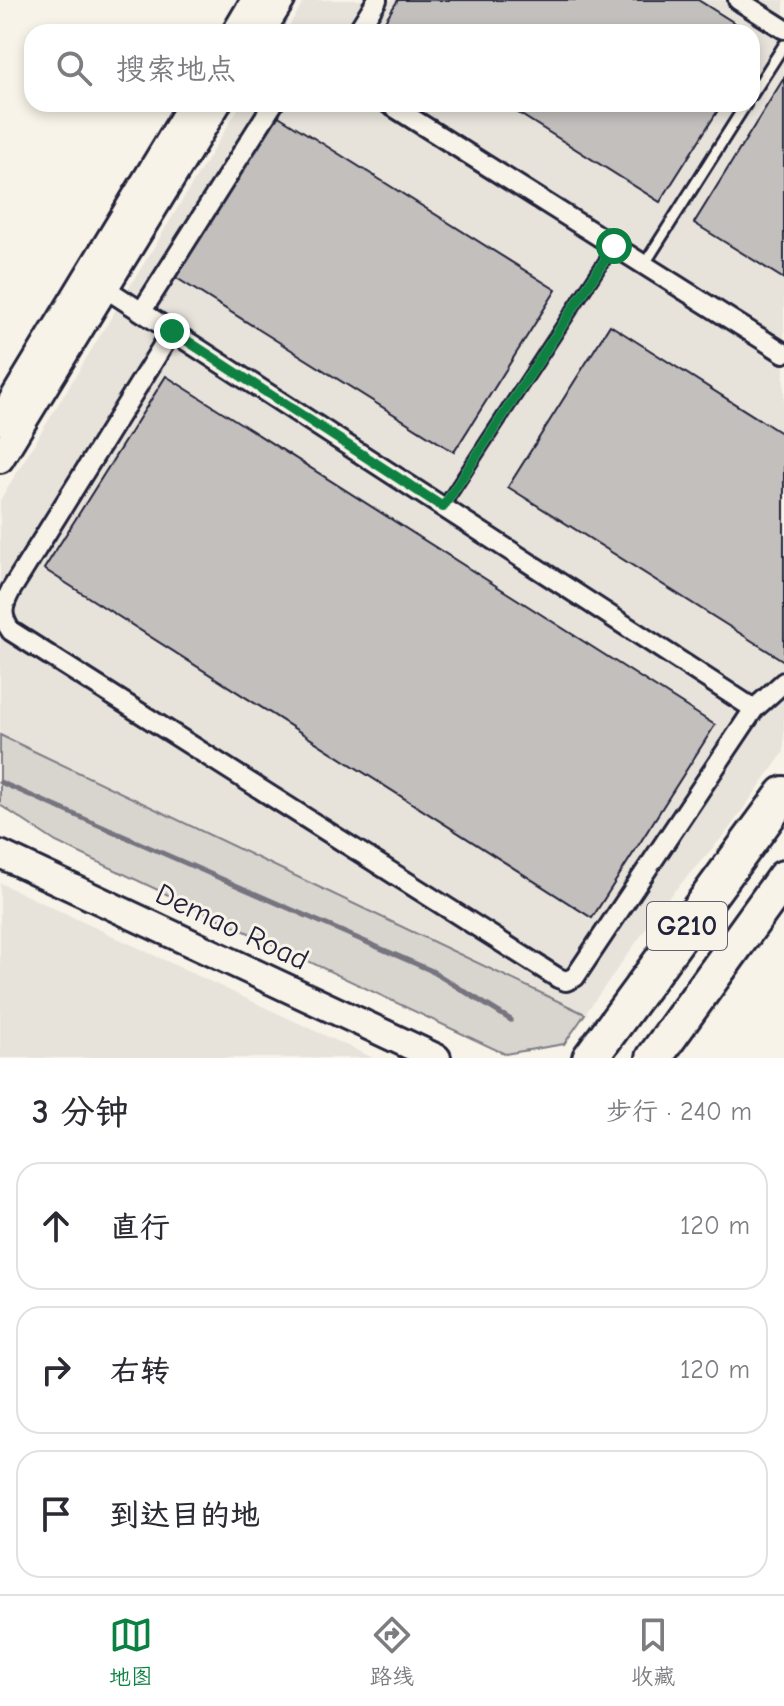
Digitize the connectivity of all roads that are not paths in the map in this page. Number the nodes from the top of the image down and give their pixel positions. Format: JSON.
{"nodes":[{"id":1,"x":255,"y":0,"type":"edge"},
{"id":2,"x":281,"y":0,"type":"edge"},
{"id":3,"x":377,"y":0,"type":"edge"},
{"id":4,"x":738,"y":0,"type":"edge"},
{"id":5,"x":241,"y":24,"type":"edge"},
{"id":6,"x":270,"y":24,"type":"edge"},
{"id":7,"x":362,"y":24,"type":"edge"},
{"id":8,"x":784,"y":29,"type":"edge"},
{"id":9,"x":784,"y":45,"type":"edge"},
{"id":10,"x":760,"y":82,"type":"edge"},
{"id":11,"x":187,"y":112,"type":"edge"},
{"id":12,"x":212,"y":112,"type":"edge"},
{"id":13,"x":268,"y":112,"type":"edge"},
{"id":14,"x":402,"y":112,"type":"edge"},
{"id":15,"x":741,"y":112,"type":"edge"},
{"id":16,"x":614,"y":246,"type":"junction"},
{"id":17,"x":644,"y":265,"type":"junction"},
{"id":18,"x":105,"y":288,"type":"junction"},
{"id":19,"x":142,"y":311,"type":"junction"},
{"id":20,"x":172,"y":331,"type":"junction"},
{"id":21,"x":784,"y":353,"type":"edge"},
{"id":22,"x":0,"y":421,"type":"edge"},
{"id":23,"x":0,"y":459,"type":"edge"},
{"id":24,"x":443,"y":507,"type":"junction"},
{"id":25,"x":784,"y":682,"type":"edge"},
{"id":26,"x":754,"y":709,"type":"junction"},
{"id":27,"x":784,"y":794,"type":"edge"},
{"id":28,"x":0,"y":854,"type":"edge"},
{"id":29,"x":784,"y":878,"type":"edge"},
{"id":30,"x":437,"y":1058,"type":"edge"},
{"id":31,"x":590,"y":1058,"type":"edge"},
{"id":32,"x":654,"y":1058,"type":"edge"}],
"edges":[{"from":1,"to":5,"type":"street"},
{"from":2,"to":6,"type":"street"},
{"from":3,"to":7,"type":"street"},
{"from":4,"to":8,"type":"street"},
{"from":9,"to":10,"type":"lane"},
{"from":11,"to":22,"type":"street"},
{"from":12,"to":18,"type":"street"},
{"from":13,"to":19,"type":"street"},
{"from":14,"to":16,"type":"street"},
{"from":15,"to":17,"type":"lane"},
{"from":16,"to":17,"type":"street"},
{"from":16,"to":24,"type":"lane"},
{"from":17,"to":21,"type":"street"},
{"from":18,"to":19,"type":"street"},
{"from":18,"to":23,"type":"street"},
{"from":19,"to":20,"type":"street"},
{"from":20,"to":24,"type":"street"},
{"from":20,"to":26,"type":"street"},
{"from":24,"to":26,"type":"street"},
{"from":25,"to":26,"type":"street"},
{"from":27,"to":31,"type":"highway","number":"G210"},
{"from":28,"to":30,"type":"street","name":"Demao Road"},
{"from":29,"to":32,"type":"highway","number":"G210"}]}
